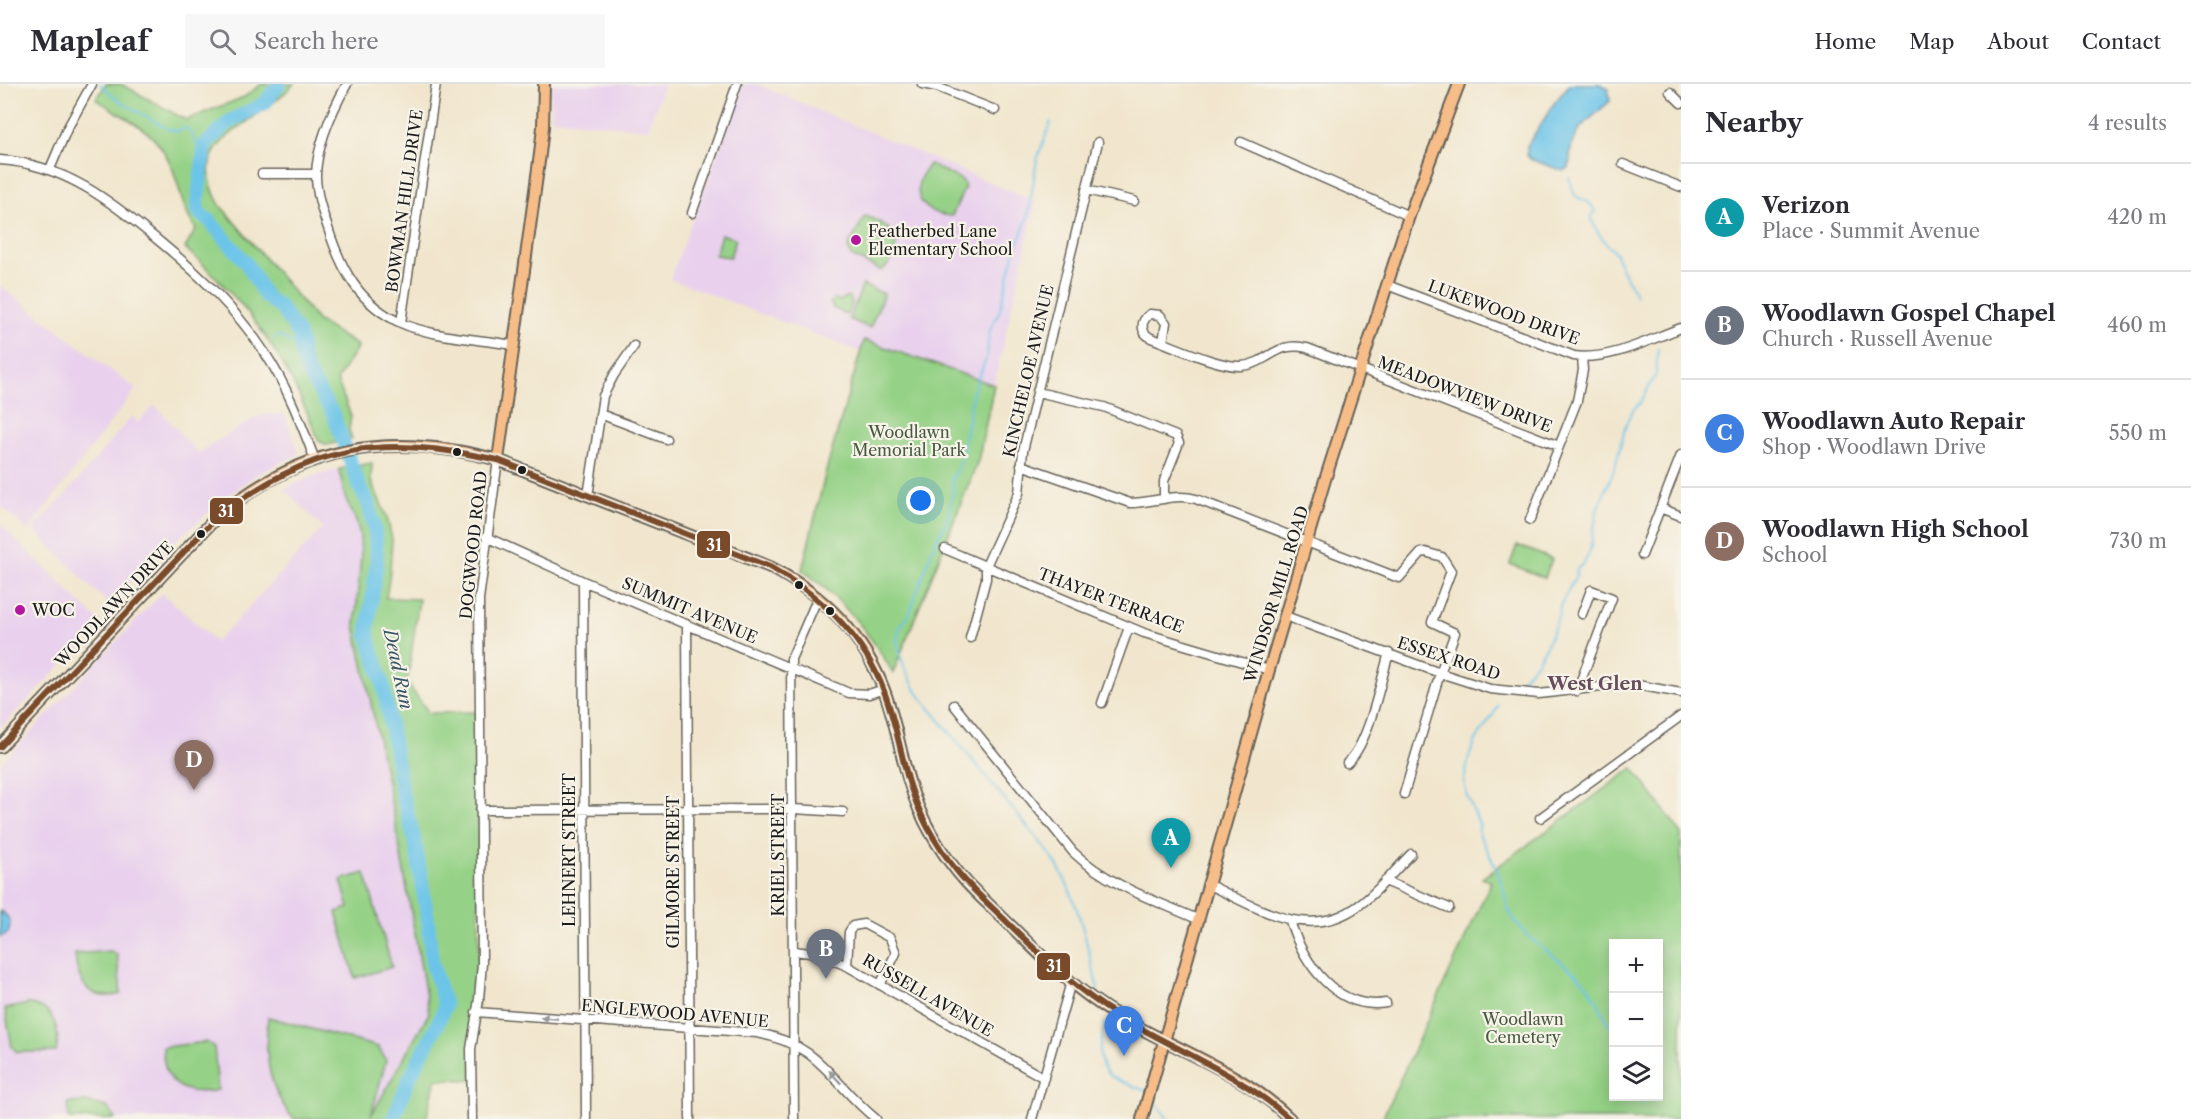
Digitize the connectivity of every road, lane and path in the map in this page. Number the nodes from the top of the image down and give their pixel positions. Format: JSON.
{"nodes":[{"id":1,"x":92,"y":84,"type":"edge"},
{"id":2,"x":347,"y":84,"type":"edge"},
{"id":3,"x":436,"y":84,"type":"edge"},
{"id":4,"x":544,"y":84,"type":"edge"},
{"id":5,"x":737,"y":84,"type":"edge"},
{"id":6,"x":922,"y":84,"type":"edge"},
{"id":7,"x":1459,"y":84,"type":"edge"},
{"id":8,"x":1670,"y":92,"type":"dead end"},
{"id":9,"x":1681,"y":103,"type":"edge"},
{"id":10,"x":995,"y":110,"type":"dead end"},
{"id":11,"x":1098,"y":142,"type":"dead end"},
{"id":12,"x":1241,"y":142,"type":"dead end"},
{"id":13,"x":0,"y":160,"type":"edge"},
{"id":14,"x":1623,"y":164,"type":"dead end"},
{"id":15,"x":50,"y":169,"type":"junction"},
{"id":16,"x":262,"y":174,"type":"dead end"},
{"id":17,"x":316,"y":174,"type":"junction"},
{"id":18,"x":1681,"y":187,"type":"edge"},
{"id":19,"x":1086,"y":190,"type":"junction"},
{"id":20,"x":1134,"y":201,"type":"dead end"},
{"id":21,"x":692,"y":213,"type":"dead end"},
{"id":22,"x":1409,"y":216,"type":"junction"},
{"id":23,"x":1387,"y":285,"type":"junction"},
{"id":24,"x":401,"y":323,"type":"junction"},
{"id":25,"x":1681,"y":328,"type":"edge"},
{"id":26,"x":1163,"y":342,"type":"dead end"},
{"id":27,"x":513,"y":345,"type":"junction"},
{"id":28,"x":634,"y":346,"type":"dead end"},
{"id":29,"x":1582,"y":357,"type":"junction"},
{"id":30,"x":1360,"y":369,"type":"junction"},
{"id":31,"x":1037,"y":392,"type":"junction"},
{"id":32,"x":600,"y":414,"type":"junction"},
{"id":33,"x":666,"y":439,"type":"dead end"},
{"id":34,"x":1559,"y":446,"type":"junction"},
{"id":35,"x":1681,"y":455,"type":"edge"},
{"id":36,"x":315,"y":460,"type":"junction"},
{"id":37,"x":498,"y":460,"type":"junction"},
{"id":38,"x":1021,"y":465,"type":"junction"},
{"id":39,"x":588,"y":496,"type":"junction"},
{"id":40,"x":1164,"y":499,"type":"junction"},
{"id":41,"x":1660,"y":508,"type":"junction"},
{"id":42,"x":1681,"y":516,"type":"edge"},
{"id":43,"x":1530,"y":520,"type":"dead end"},
{"id":44,"x":486,"y":537,"type":"junction"},
{"id":45,"x":1307,"y":543,"type":"junction"},
{"id":46,"x":945,"y":549,"type":"dead end"},
{"id":47,"x":1642,"y":555,"type":"dead end"},
{"id":48,"x":986,"y":566,"type":"junction"},
{"id":49,"x":583,"y":581,"type":"junction"},
{"id":50,"x":818,"y":597,"type":"junction"},
{"id":51,"x":1582,"y":614,"type":"dead end"},
{"id":52,"x":1285,"y":616,"type":"junction"},
{"id":53,"x":687,"y":624,"type":"junction"},
{"id":54,"x":1129,"y":627,"type":"junction"},
{"id":55,"x":970,"y":638,"type":"dead end"},
{"id":56,"x":1389,"y":653,"type":"junction"},
{"id":57,"x":791,"y":669,"type":"junction"},
{"id":58,"x":1269,"y":670,"type":"junction"},
{"id":59,"x":1440,"y":673,"type":"junction"},
{"id":60,"x":884,"y":689,"type":"junction"},
{"id":61,"x":1577,"y":691,"type":"junction"},
{"id":62,"x":1681,"y":693,"type":"edge"},
{"id":63,"x":1102,"y":703,"type":"dead end"},
{"id":64,"x":954,"y":705,"type":"dead end"},
{"id":65,"x":1681,"y":716,"type":"edge"},
{"id":66,"x":0,"y":747,"type":"edge"},
{"id":67,"x":1347,"y":763,"type":"dead end"},
{"id":68,"x":1404,"y":794,"type":"dead end"},
{"id":69,"x":688,"y":808,"type":"junction"},
{"id":70,"x":792,"y":809,"type":"junction"},
{"id":71,"x":480,"y":810,"type":"junction"},
{"id":72,"x":584,"y":810,"type":"junction"},
{"id":73,"x":843,"y":812,"type":"dead end"},
{"id":74,"x":1539,"y":818,"type":"dead end"},
{"id":75,"x":1411,"y":854,"type":"dead end"},
{"id":76,"x":1385,"y":881,"type":"junction"},
{"id":77,"x":1207,"y":884,"type":"junction"},
{"id":78,"x":1449,"y":908,"type":"dead end"},
{"id":79,"x":1197,"y":919,"type":"junction"},
{"id":80,"x":1290,"y":921,"type":"junction"},
{"id":81,"x":794,"y":951,"type":"junction"},
{"id":82,"x":847,"y":966,"type":"junction"},
{"id":83,"x":1071,"y":982,"type":"junction"},
{"id":84,"x":880,"y":985,"type":"junction"},
{"id":85,"x":1386,"y":1003,"type":"dead end"},
{"id":86,"x":476,"y":1012,"type":"junction"},
{"id":87,"x":585,"y":1021,"type":"junction"},
{"id":88,"x":689,"y":1029,"type":"junction"},
{"id":89,"x":1163,"y":1040,"type":"junction"},
{"id":90,"x":794,"y":1044,"type":"junction"},
{"id":91,"x":1044,"y":1078,"type":"junction"},
{"id":92,"x":472,"y":1119,"type":"edge"},
{"id":93,"x":585,"y":1119,"type":"edge"},
{"id":94,"x":690,"y":1119,"type":"edge"},
{"id":95,"x":794,"y":1119,"type":"edge"},
{"id":96,"x":876,"y":1119,"type":"edge"},
{"id":97,"x":1032,"y":1119,"type":"edge"},
{"id":98,"x":1142,"y":1119,"type":"edge"},
{"id":99,"x":1290,"y":1119,"type":"edge"}],
"edges":[{"from":1,"to":15,"type":"street"},
{"from":2,"to":17,"type":"street"},
{"from":3,"to":24,"type":"street","name":"BOWMAN HILL DRIVE"},
{"from":4,"to":27,"type":"main road","name":"DOGWOOD ROAD"},
{"from":5,"to":21,"type":"street"},
{"from":6,"to":10,"type":"street"},
{"from":7,"to":22,"type":"main road","name":"WINDSOR MILL ROAD"},
{"from":8,"to":9,"type":"street"},
{"from":11,"to":19,"type":"street","name":"KINCHELOE AVENUE"},
{"from":12,"to":22,"type":"street"},
{"from":13,"to":15,"type":"street"},
{"from":14,"to":18,"type":"street"},
{"from":15,"to":36,"type":"street"},
{"from":16,"to":17,"type":"street"},
{"from":17,"to":24,"type":"street"},
{"from":19,"to":20,"type":"street"},
{"from":19,"to":31,"type":"street","name":"KINCHELOE AVENUE"},
{"from":22,"to":23,"type":"main road","name":"WINDSOR MILL ROAD"},
{"from":23,"to":29,"type":"street","name":"LUKEWOOD DRIVE"},
{"from":23,"to":30,"type":"main road","name":"WINDSOR MILL ROAD"},
{"from":24,"to":27,"type":"street"},
{"from":25,"to":29,"type":"street","name":"LUKEWOOD DRIVE"},
{"from":26,"to":30,"type":"street","name":"MEADOWVIEW DRIVE"},
{"from":27,"to":37,"type":"main road","name":"DOGWOOD ROAD"},
{"from":28,"to":32,"type":"street"},
{"from":29,"to":34,"type":"street"},
{"from":30,"to":34,"type":"street","name":"MEADOWVIEW DRIVE"},
{"from":30,"to":45,"type":"main road","name":"WINDSOR MILL ROAD"},
{"from":31,"to":38,"type":"street","name":"KINCHELOE AVENUE"},
{"from":31,"to":40,"type":"street"},
{"from":32,"to":33,"type":"street"},
{"from":32,"to":39,"type":"street"},
{"from":34,"to":43,"type":"street"},
{"from":35,"to":41,"type":"street"},
{"from":36,"to":37,"type":"main road","name":"WOODLAWN DRIVE"},
{"from":36,"to":66,"type":"main road","name":"WOODLAWN DRIVE"},
{"from":37,"to":39,"type":"main road","name":"WOODLAWN DRIVE"},
{"from":37,"to":44,"type":"street","name":"DOGWOOD ROAD"},
{"from":38,"to":40,"type":"street"},
{"from":38,"to":48,"type":"street","name":"KINCHELOE AVENUE"},
{"from":39,"to":50,"type":"main road","name":"WOODLAWN DRIVE"},
{"from":40,"to":45,"type":"street"},
{"from":41,"to":42,"type":"street"},
{"from":41,"to":47,"type":"street"},
{"from":44,"to":49,"type":"street","name":"SUMMIT AVENUE"},
{"from":44,"to":71,"type":"street","name":"DOGWOOD ROAD"},
{"from":45,"to":52,"type":"main road","name":"WINDSOR MILL ROAD"},
{"from":45,"to":59,"type":"street"},
{"from":46,"to":48,"type":"street","name":"THAYER TERRACE"},
{"from":48,"to":54,"type":"street","name":"THAYER TERRACE"},
{"from":48,"to":55,"type":"street","name":"KINCHELOE AVENUE"},
{"from":49,"to":53,"type":"street","name":"SUMMIT AVENUE"},
{"from":49,"to":72,"type":"street","name":"LEHNERT STREET"},
{"from":50,"to":57,"type":"street","name":"KRIEL STREET"},
{"from":50,"to":60,"type":"main road","name":"WOODLAWN DRIVE"},
{"from":51,"to":61,"type":"street"},
{"from":52,"to":56,"type":"street","name":"ESSEX ROAD"},
{"from":52,"to":58,"type":"main road","name":"WINDSOR MILL ROAD"},
{"from":53,"to":57,"type":"street","name":"SUMMIT AVENUE"},
{"from":53,"to":69,"type":"street","name":"GILMORE STREET"},
{"from":54,"to":58,"type":"street","name":"THAYER TERRACE"},
{"from":54,"to":63,"type":"street"},
{"from":56,"to":59,"type":"street","name":"ESSEX ROAD"},
{"from":56,"to":67,"type":"street"},
{"from":57,"to":60,"type":"street","name":"SUMMIT AVENUE"},
{"from":57,"to":70,"type":"street","name":"KRIEL STREET"},
{"from":58,"to":77,"type":"main road","name":"WINDSOR MILL ROAD"},
{"from":59,"to":61,"type":"street","name":"ESSEX ROAD"},
{"from":59,"to":68,"type":"street"},
{"from":60,"to":83,"type":"main road","name":"WOODLAWN DRIVE"},
{"from":61,"to":62,"type":"street","name":"ESSEX ROAD"},
{"from":64,"to":79,"type":"street"},
{"from":65,"to":74,"type":"street"},
{"from":69,"to":70,"type":"street"},
{"from":69,"to":72,"type":"street"},
{"from":69,"to":88,"type":"street","name":"GILMORE STREET"},
{"from":70,"to":73,"type":"street"},
{"from":70,"to":81,"type":"street","name":"KRIEL STREET"},
{"from":71,"to":72,"type":"street"},
{"from":71,"to":86,"type":"street","name":"DOGWOOD ROAD"},
{"from":72,"to":87,"type":"street","name":"LEHNERT STREET"},
{"from":75,"to":76,"type":"street"},
{"from":76,"to":78,"type":"street"},
{"from":76,"to":80,"type":"street"},
{"from":77,"to":79,"type":"main road","name":"WINDSOR MILL ROAD"},
{"from":77,"to":80,"type":"street"},
{"from":79,"to":89,"type":"main road","name":"WINDSOR MILL ROAD"},
{"from":80,"to":85,"type":"street"},
{"from":81,"to":82,"type":"street","name":"RUSSELL AVENUE"},
{"from":81,"to":90,"type":"street","name":"KRIEL STREET"},
{"from":82,"to":84,"type":"street","name":"RUSSELL AVENUE"},
{"from":82,"to":84,"type":"street"},
{"from":83,"to":89,"type":"main road","name":"WOODLAWN DRIVE"},
{"from":83,"to":91,"type":"street"},
{"from":84,"to":91,"type":"street","name":"RUSSELL AVENUE"},
{"from":87,"to":86,"type":"street","name":"ENGLEWOOD AVENUE","one_way":true},
{"from":86,"to":92,"type":"street","name":"DOGWOOD ROAD"},
{"from":87,"to":88,"type":"street","name":"ENGLEWOOD AVENUE"},
{"from":87,"to":93,"type":"street","name":"LEHNERT STREET"},
{"from":88,"to":90,"type":"street","name":"ENGLEWOOD AVENUE"},
{"from":88,"to":94,"type":"street","name":"GILMORE STREET"},
{"from":89,"to":98,"type":"main road","name":"WINDSOR MILL ROAD"},
{"from":89,"to":99,"type":"main road","name":"WOODLAWN DRIVE"},
{"from":90,"to":95,"type":"street","name":"KRIEL STREET"},
{"from":96,"to":90,"type":"street","name":"ENGLEWOOD AVENUE","one_way":true},
{"from":91,"to":97,"type":"street"}]}
